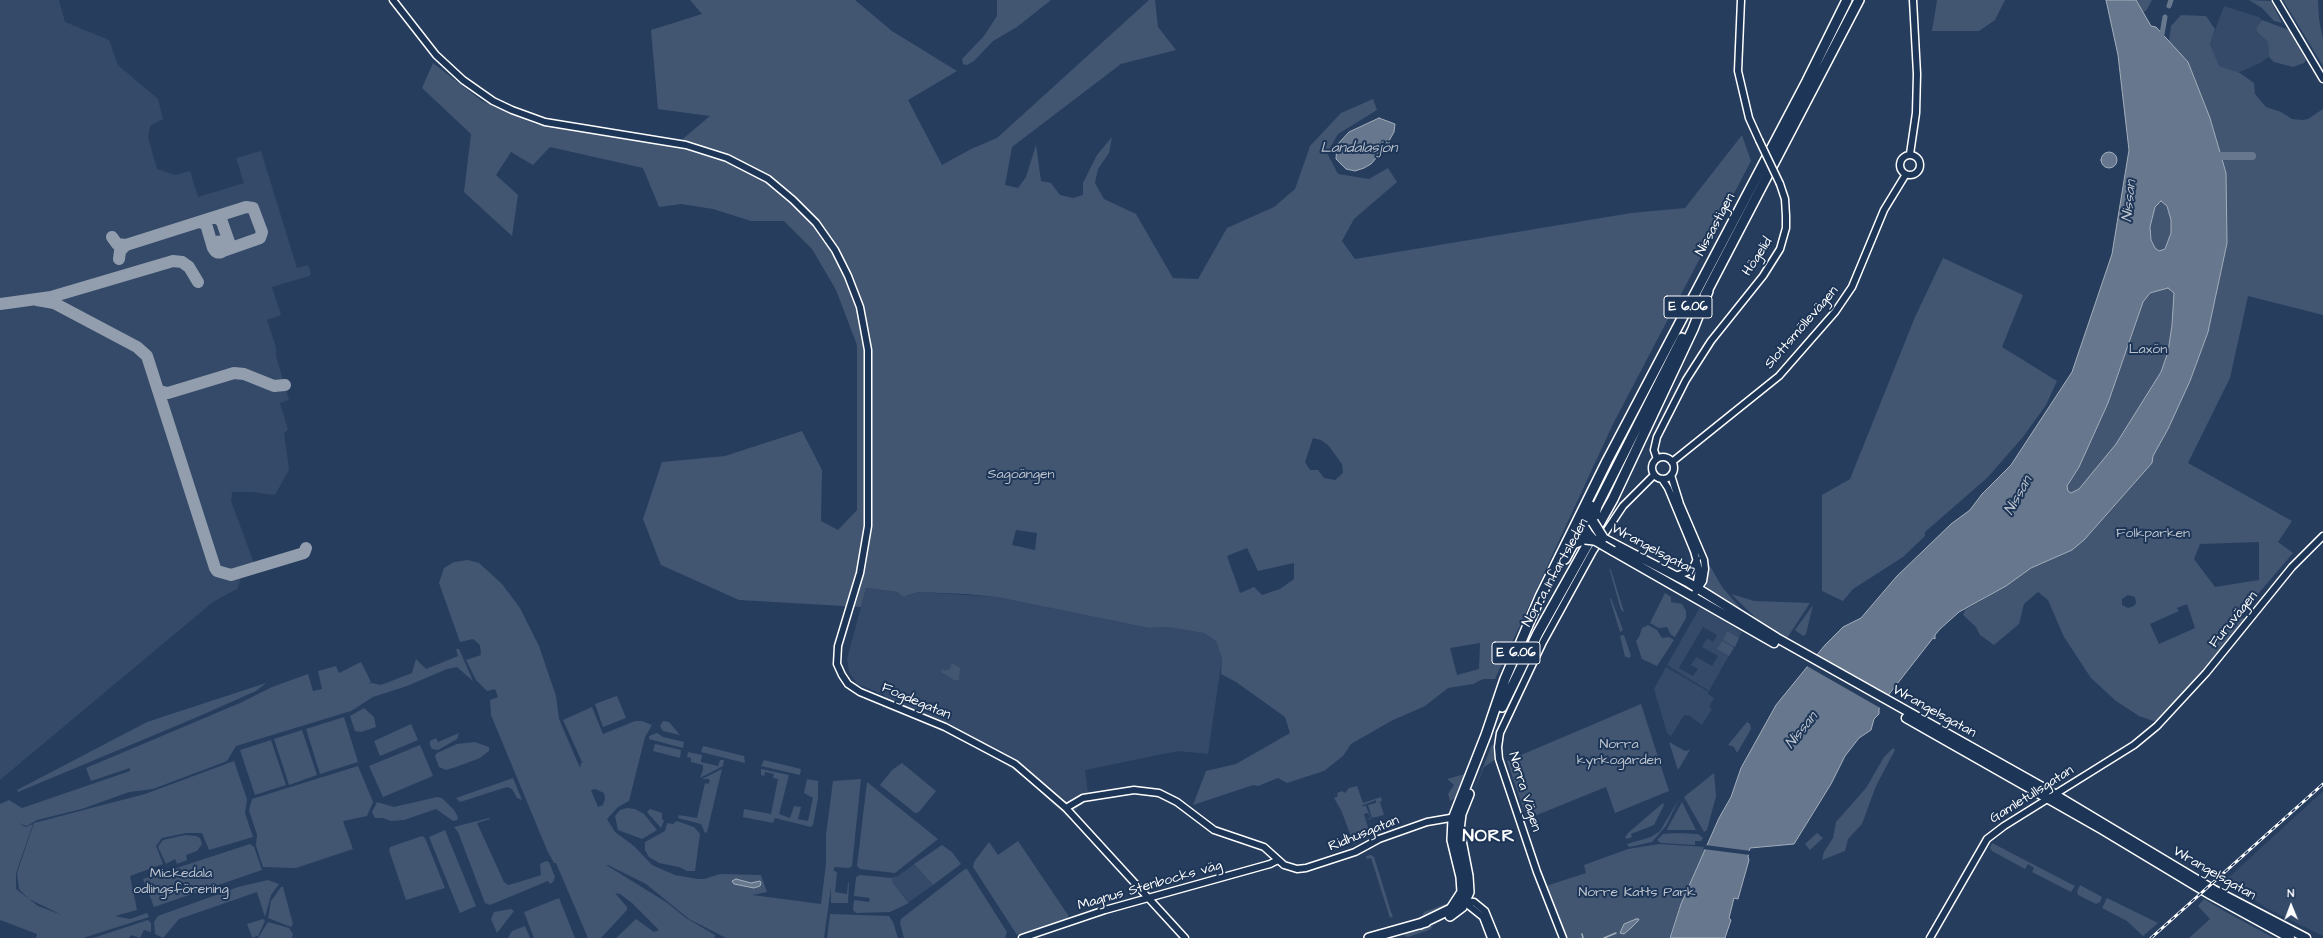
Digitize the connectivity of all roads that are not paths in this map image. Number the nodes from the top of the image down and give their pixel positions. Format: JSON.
{"nodes":[{"id":1,"x":393,"y":0,"type":"edge"},
{"id":2,"x":1741,"y":0,"type":"edge"},
{"id":3,"x":1847,"y":0,"type":"edge"},
{"id":4,"x":1859,"y":0,"type":"edge"},
{"id":5,"x":1913,"y":0,"type":"edge"},
{"id":6,"x":2276,"y":0,"type":"edge"},
{"id":7,"x":2323,"y":79,"type":"edge"},
{"id":8,"x":1910,"y":154,"type":"junction"},
{"id":9,"x":1906,"y":174,"type":"junction"},
{"id":10,"x":1708,"y":291,"type":"junction"},
{"id":11,"x":1657,"y":459,"type":"junction"},
{"id":12,"x":1607,"y":461,"type":"junction"},
{"id":13,"x":1672,"y":462,"type":"junction"},
{"id":14,"x":1654,"y":475,"type":"junction"},
{"id":15,"x":1671,"y":475,"type":"junction"},
{"id":16,"x":1662,"y":479,"type":"junction"},
{"id":17,"x":1588,"y":535,"type":"junction"},
{"id":18,"x":2323,"y":536,"type":"edge"},
{"id":19,"x":1603,"y":538,"type":"junction"},
{"id":20,"x":1566,"y":542,"type":"junction"},
{"id":21,"x":1615,"y":548,"type":"junction"},
{"id":22,"x":1697,"y":559,"type":"junction"},
{"id":23,"x":1676,"y":576,"type":"junction"},
{"id":24,"x":1696,"y":588,"type":"junction"},
{"id":25,"x":1692,"y":596,"type":"junction"},
{"id":26,"x":1796,"y":652,"type":"junction"},
{"id":27,"x":1505,"y":698,"type":"junction"},
{"id":28,"x":2163,"y":720,"type":"joint"},
{"id":29,"x":2052,"y":798,"type":"junction"},
{"id":30,"x":1066,"y":808,"type":"junction"},
{"id":31,"x":1457,"y":817,"type":"junction"},
{"id":32,"x":1278,"y":860,"type":"junction"},
{"id":33,"x":1148,"y":897,"type":"junction"},
{"id":34,"x":1462,"y":900,"type":"junction"},
{"id":35,"x":1022,"y":938,"type":"edge"},
{"id":36,"x":1185,"y":938,"type":"edge"},
{"id":37,"x":1369,"y":938,"type":"edge"},
{"id":38,"x":1491,"y":938,"type":"edge"},
{"id":39,"x":1496,"y":938,"type":"edge"},
{"id":40,"x":1563,"y":938,"type":"edge"},
{"id":41,"x":1930,"y":938,"type":"edge"},
{"id":42,"x":2290,"y":938,"type":"edge"},
{"id":43,"x":2306,"y":938,"type":"edge"}],
"edges":[{"from":1,"to":30,"type":"street","name":"Fogdegatan"},
{"from":2,"to":11,"type":"street","name":"Högelid","bridge":true},
{"from":3,"to":12,"type":"highway","name":"Nissastigen","number":"E 6.06"},
{"from":4,"to":10,"type":"highway","name":"Nissastigen","number":"E 6.06"},
{"from":5,"to":8,"type":"street"},
{"from":6,"to":7,"type":"street"},
{"from":8,"to":9,"type":"street"},
{"from":8,"to":9,"type":"street"},
{"from":9,"to":13,"type":"street","name":"Slottsmöllevägen"},
{"from":10,"to":19,"type":"highway","number":"E 6.06","bridge":true},
{"from":10,"to":27,"type":"highway","name":"Norra Infartsleden","number":"E 6.06"},
{"from":11,"to":13,"type":"street"},
{"from":11,"to":14,"type":"street"},
{"from":12,"to":17,"type":"highway"},
{"from":12,"to":20,"type":"highway","name":"Norra Infartsleden","number":"E 6.06"},
{"from":13,"to":15,"type":"street"},
{"from":14,"to":16,"type":"street"},
{"from":14,"to":40,"type":"street","name":"Norra Vägen"},
{"from":15,"to":16,"type":"street"},
{"from":15,"to":24,"type":"street"},
{"from":16,"to":22,"type":"street"},
{"from":17,"to":19,"type":"main road","name":"Wrangelsgatan","bridge":true},
{"from":17,"to":20,"type":"highway"},
{"from":17,"to":21,"type":"main road","name":"Wrangelsgatan","bridge":true},
{"from":17,"to":27,"type":"highway"},
{"from":18,"to":28,"type":"street","name":"Furuvägen"},
{"from":19,"to":21,"type":"main road","name":"Wrangelsgatan"},
{"from":20,"to":31,"type":"highway","name":"Norra Infartsleden","number":"E 6.06"},
{"from":21,"to":23,"type":"main road","name":"Wrangelsgatan"},
{"from":21,"to":25,"type":"main road","name":"Wrangelsgatan"},
{"from":22,"to":23,"type":"street"},
{"from":22,"to":24,"type":"street"},
{"from":23,"to":24,"type":"main road","name":"Wrangelsgatan"},
{"from":24,"to":25,"type":"street"},
{"from":24,"to":26,"type":"main road","name":"Wrangelsgatan"},
{"from":25,"to":26,"type":"main road","name":"Wrangelsgatan"},
{"from":26,"to":29,"type":"main road","name":"Wrangelsgatan"},
{"from":27,"to":31,"type":"highway","name":"Norra Infartsleden","number":"E 6.06"},
{"from":28,"to":29,"type":"street","name":"Gamletullsgatan"},
{"from":29,"to":41,"type":"street","name":"Gamletullsgatan"},
{"from":29,"to":42,"type":"main road","name":"Wrangelsgatan"},
{"from":29,"to":43,"type":"main road","name":"Wrangelsgatan"},
{"from":30,"to":32,"type":"street"},
{"from":30,"to":33,"type":"street","name":"Fogdegatan"},
{"from":31,"to":32,"type":"street","name":"Ridhusgatan"},
{"from":31,"to":34,"type":"highway","name":"Norra Infartsleden","number":"E 6.06"},
{"from":31,"to":34,"type":"highway","name":"Norra Infartsleden","number":"E 6.06"},
{"from":32,"to":33,"type":"street","name":"Magnus Stenbocks väg"},
{"from":33,"to":35,"type":"street","name":"Magnus Stenbocks väg"},
{"from":33,"to":36,"type":"street","name":"Fogdegatan"},
{"from":34,"to":37,"type":"highway"},
{"from":34,"to":38,"type":"street"},
{"from":34,"to":39,"type":"street"}]}
